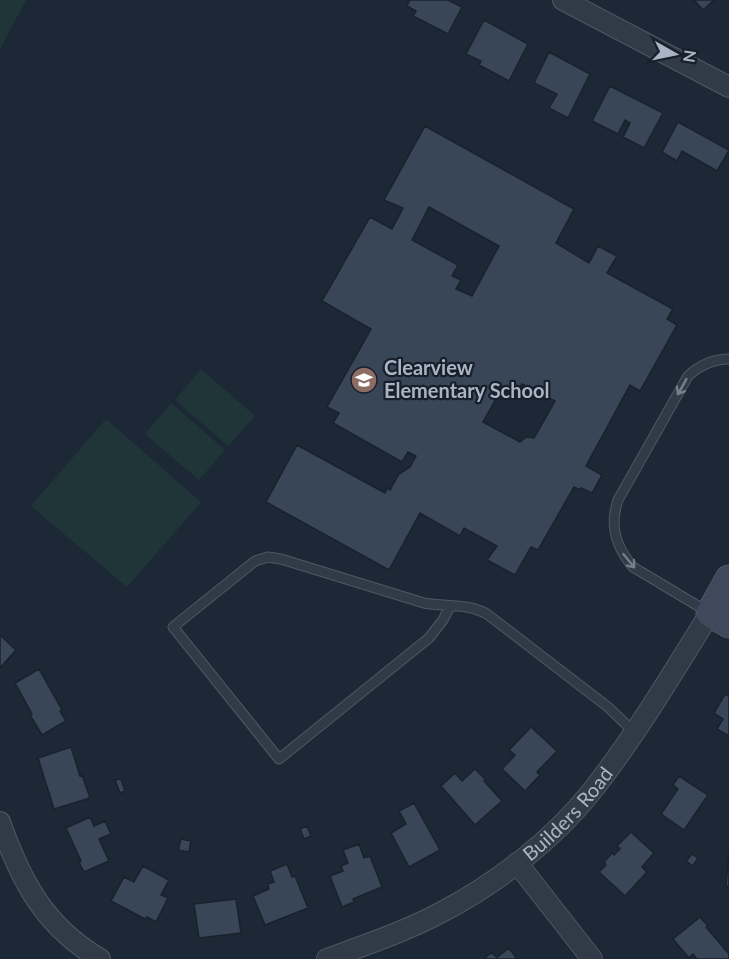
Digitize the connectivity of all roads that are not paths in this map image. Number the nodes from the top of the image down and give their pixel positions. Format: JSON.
{"nodes":[{"id":1,"x":563,"y":0,"type":"edge"},
{"id":2,"x":590,"y":6,"type":"edge"},
{"id":3,"x":729,"y":87,"type":"edge"},
{"id":4,"x":729,"y":360,"type":"edge"},
{"id":5,"x":729,"y":579,"type":"edge"},
{"id":6,"x":450,"y":606,"type":"junction"},
{"id":7,"x":719,"y":619,"type":"edge"},
{"id":8,"x":635,"y":733,"type":"junction"},
{"id":9,"x":0,"y":822,"type":"edge"},
{"id":10,"x":517,"y":863,"type":"junction"},
{"id":11,"x":100,"y":959,"type":"edge"},
{"id":12,"x":327,"y":959,"type":"edge"},
{"id":13,"x":592,"y":959,"type":"edge"}],
"edges":[{"from":1,"to":2,"type":"street"},
{"from":2,"to":3,"type":"street"},
{"from":4,"to":7,"type":"lane","one_way":true},
{"from":5,"to":7,"type":"street","name":"Builders Road"},
{"from":6,"to":6,"type":"lane"},
{"from":6,"to":8,"type":"lane"},
{"from":7,"to":8,"type":"street","name":"Builders Road"},
{"from":8,"to":10,"type":"street","name":"Builders Road"},
{"from":9,"to":11,"type":"street"},
{"from":10,"to":12,"type":"street","name":"Builders Road"},
{"from":10,"to":13,"type":"street"}]}
